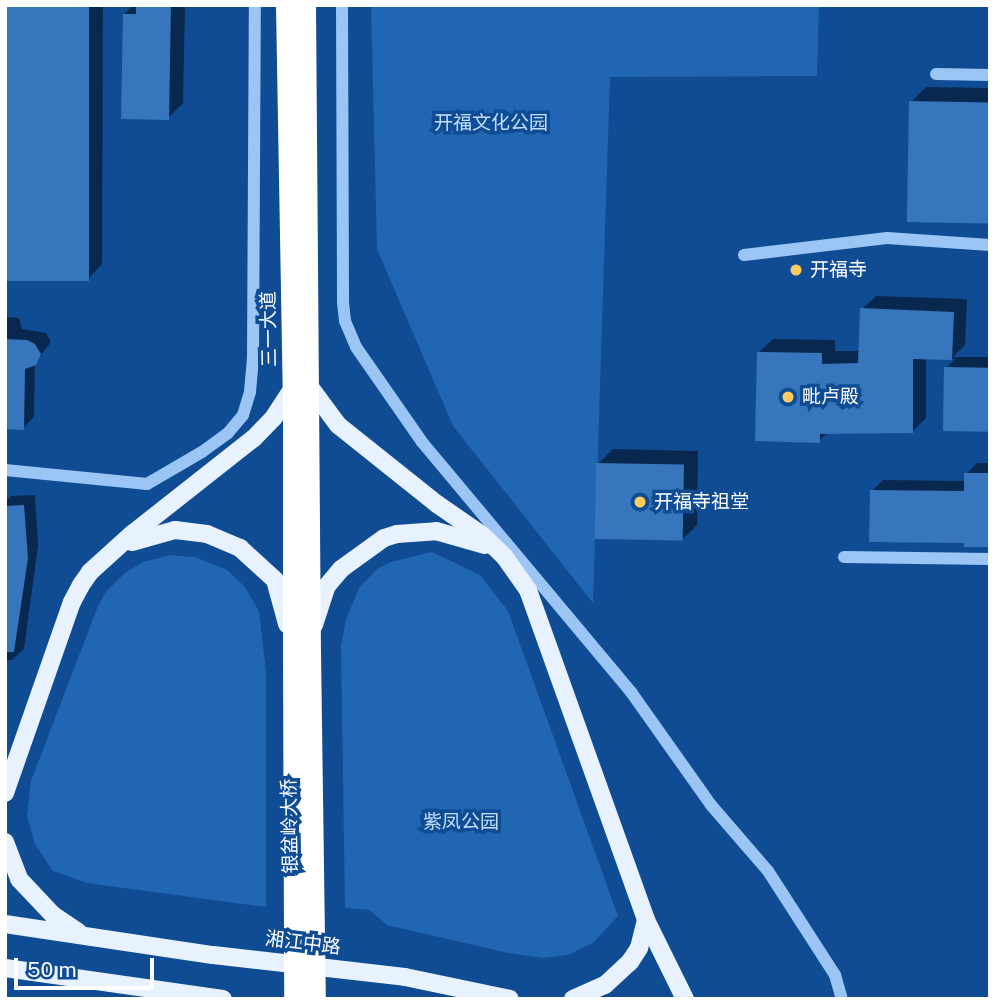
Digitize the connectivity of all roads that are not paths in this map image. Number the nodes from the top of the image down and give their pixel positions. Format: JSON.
{"nodes":[{"id":1,"x":255,"y":5,"type":"edge"},
{"id":2,"x":286,"y":5,"type":"edge"},
{"id":3,"x":305,"y":5,"type":"edge"},
{"id":4,"x":342,"y":5,"type":"edge"},
{"id":5,"x":936,"y":74,"type":"dead end"},
{"id":6,"x":990,"y":75,"type":"edge"},
{"id":7,"x":990,"y":245,"type":"edge"},
{"id":8,"x":744,"y":255,"type":"dead end"},
{"id":9,"x":301,"y":387,"type":"junction"},
{"id":10,"x":5,"y":470,"type":"edge"},
{"id":11,"x":113,"y":551,"type":"junction"},
{"id":12,"x":504,"y":556,"type":"junction"},
{"id":13,"x":844,"y":558,"type":"dead end"},
{"id":14,"x":990,"y":559,"type":"edge"},
{"id":15,"x":302,"y":652,"type":"junction"},
{"id":16,"x":5,"y":793,"type":"edge"},
{"id":17,"x":5,"y":842,"type":"edge"},
{"id":18,"x":646,"y":920,"type":"junction"},
{"id":19,"x":5,"y":925,"type":"edge"},
{"id":20,"x":81,"y":934,"type":"junction"},
{"id":21,"x":5,"y":968,"type":"edge"},
{"id":22,"x":223,"y":999,"type":"edge"},
{"id":23,"x":294,"y":999,"type":"edge"},
{"id":24,"x":315,"y":999,"type":"edge"},
{"id":25,"x":510,"y":999,"type":"edge"},
{"id":26,"x":573,"y":999,"type":"edge"},
{"id":27,"x":685,"y":999,"type":"edge"},
{"id":28,"x":842,"y":999,"type":"edge"}],
"edges":[{"from":1,"to":10,"type":"street"},
{"from":2,"to":9,"type":"highway","name":"三一大道"},
{"from":3,"to":9,"type":"highway","name":"三一大道"},
{"from":4,"to":28,"type":"street"},
{"from":5,"to":6,"type":"street"},
{"from":7,"to":8,"type":"street"},
{"from":9,"to":11,"type":"main road"},
{"from":9,"to":12,"type":"main road"},
{"from":9,"to":15,"type":"highway","name":"三一大道"},
{"from":11,"to":15,"type":"main road"},
{"from":11,"to":16,"type":"main road"},
{"from":12,"to":15,"type":"main road"},
{"from":12,"to":18,"type":"main road"},
{"from":13,"to":14,"type":"street"},
{"from":15,"to":23,"type":"highway","name":"银盆岭大桥","bridge":true},
{"from":15,"to":24,"type":"highway","name":"银盆岭大桥","bridge":true},
{"from":17,"to":20,"type":"main road"},
{"from":18,"to":26,"type":"main road"},
{"from":18,"to":27,"type":"main road"},
{"from":19,"to":20,"type":"main road","name":"湘江中路"},
{"from":20,"to":25,"type":"main road","name":"湘江中路"},
{"from":21,"to":22,"type":"main road"}]}
